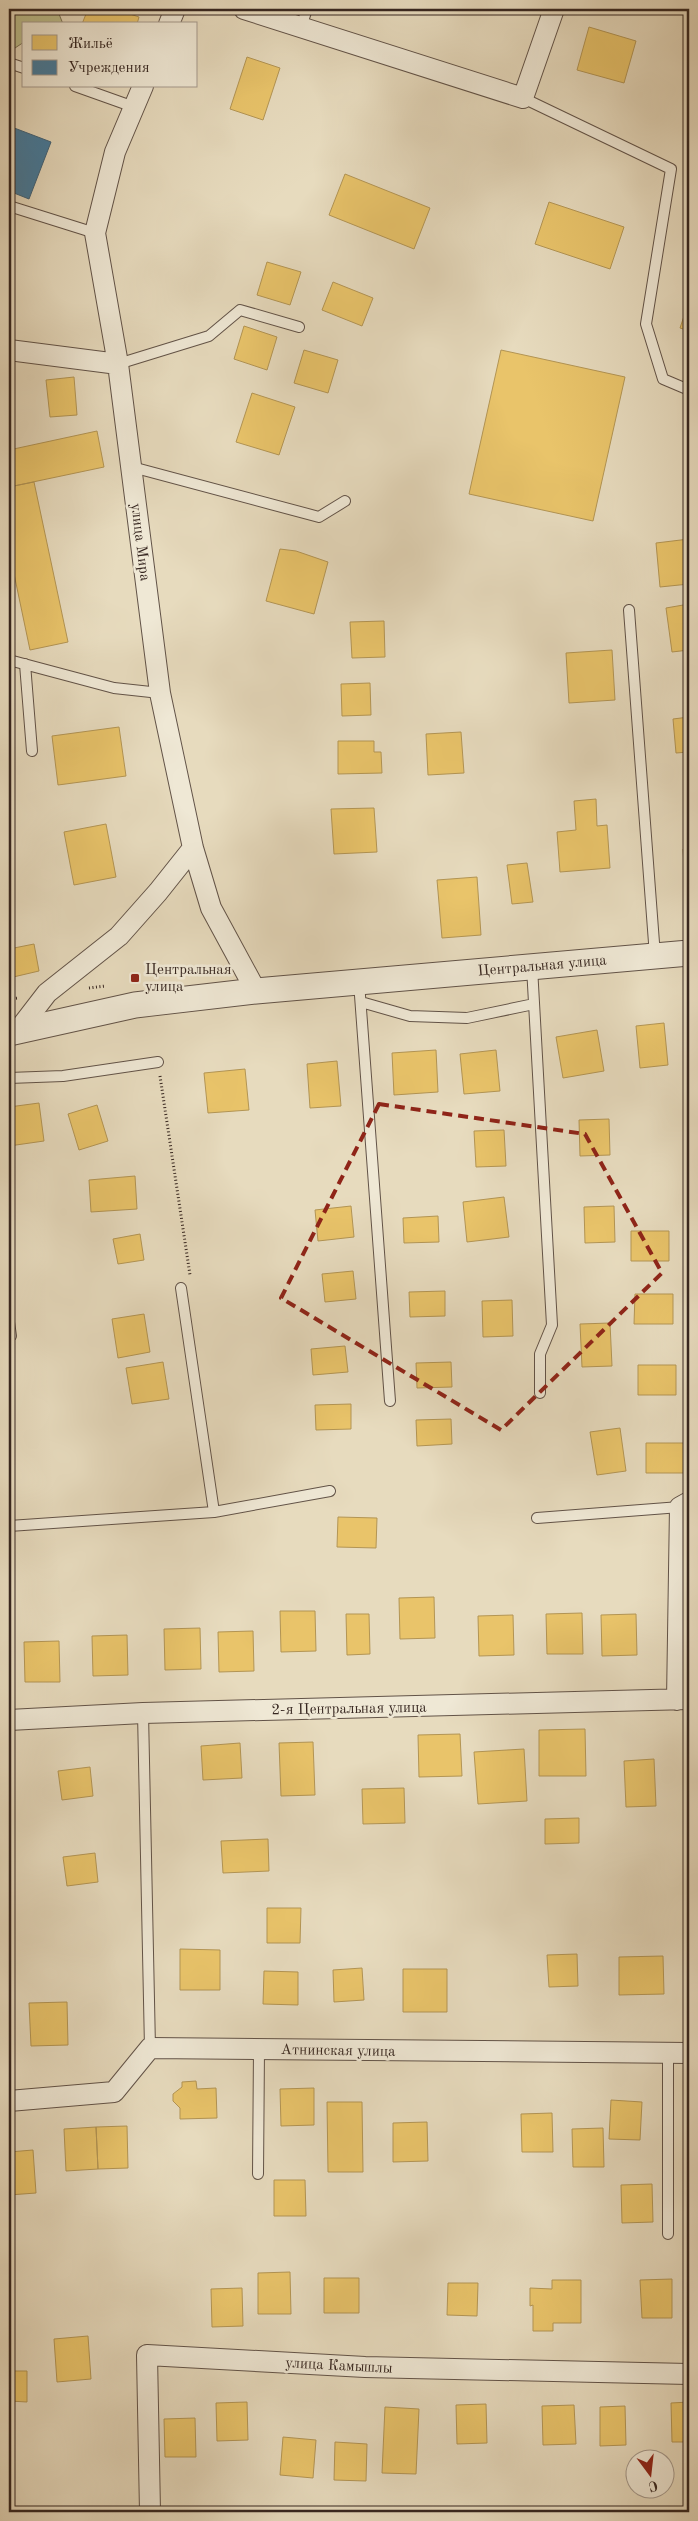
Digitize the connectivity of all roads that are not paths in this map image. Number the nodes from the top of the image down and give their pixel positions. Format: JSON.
{"nodes":[{"id":1,"x":10,"y":9,"type":"edge"},
{"id":2,"x":175,"y":9,"type":"edge"},
{"id":3,"x":244,"y":9,"type":"edge"},
{"id":4,"x":554,"y":9,"type":"edge"},
{"id":5,"x":9,"y":14,"type":"edge"},
{"id":6,"x":304,"y":18,"type":"edge"},
{"id":7,"x":170,"y":22,"type":"edge"},
{"id":8,"x":9,"y":63,"type":"edge"},
{"id":9,"x":22,"y":67,"type":"edge"},
{"id":10,"x":81,"y":88,"type":"edge"},
{"id":11,"x":142,"y":88,"type":"edge"},
{"id":12,"x":524,"y":98,"type":"junction"},
{"id":13,"x":134,"y":107,"type":"junction"},
{"id":14,"x":9,"y":206,"type":"edge"},
{"id":15,"x":95,"y":233,"type":"junction"},
{"id":16,"x":299,"y":327,"type":"dead end"},
{"id":17,"x":9,"y":350,"type":"edge"},
{"id":18,"x":118,"y":364,"type":"junction"},
{"id":19,"x":689,"y":390,"type":"edge"},
{"id":20,"x":132,"y":467,"type":"junction"},
{"id":21,"x":344,"y":501,"type":"dead end"},
{"id":22,"x":629,"y":610,"type":"dead end"},
{"id":23,"x":9,"y":660,"type":"edge"},
{"id":24,"x":25,"y":664,"type":"junction"},
{"id":25,"x":160,"y":692,"type":"junction"},
{"id":26,"x":32,"y":751,"type":"dead end"},
{"id":27,"x":192,"y":848,"type":"junction"},
{"id":28,"x":689,"y":953,"type":"edge"},
{"id":29,"x":655,"y":956,"type":"junction"},
{"id":30,"x":532,"y":965,"type":"junction"},
{"id":31,"x":256,"y":991,"type":"junction"},
{"id":32,"x":360,"y":992,"type":"junction"},
{"id":33,"x":534,"y":1004,"type":"junction"},
{"id":34,"x":13,"y":1033,"type":"edge"},
{"id":35,"x":158,"y":1062,"type":"road end"},
{"id":36,"x":9,"y":1078,"type":"edge"},
{"id":37,"x":181,"y":1288,"type":"road end"},
{"id":38,"x":9,"y":1322,"type":"edge"},
{"id":39,"x":11,"y":1336,"type":"dead end"},
{"id":40,"x":540,"y":1393,"type":"dead end"},
{"id":41,"x":390,"y":1401,"type":"dead end"},
{"id":42,"x":330,"y":1491,"type":"dead end"},
{"id":43,"x":685,"y":1505,"type":"edge"},
{"id":44,"x":214,"y":1512,"type":"junction"},
{"id":45,"x":537,"y":1518,"type":"dead end"},
{"id":46,"x":9,"y":1526,"type":"edge"},
{"id":47,"x":683,"y":1700,"type":"edge"},
{"id":48,"x":143,"y":1713,"type":"junction"},
{"id":49,"x":9,"y":1720,"type":"edge"},
{"id":50,"x":150,"y":2048,"type":"junction"},
{"id":51,"x":259,"y":2049,"type":"junction"},
{"id":52,"x":668,"y":2053,"type":"junction"},
{"id":53,"x":689,"y":2053,"type":"edge"},
{"id":54,"x":9,"y":2101,"type":"edge"},
{"id":55,"x":258,"y":2174,"type":"dead end"},
{"id":56,"x":668,"y":2234,"type":"dead end"},
{"id":57,"x":689,"y":2374,"type":"edge"},
{"id":58,"x":150,"y":2512,"type":"edge"}],
"edges":[{"from":1,"to":5,"type":"lane"},
{"from":2,"to":7,"type":"street"},
{"from":3,"to":6,"type":"street"},
{"from":4,"to":12,"type":"street"},
{"from":6,"to":12,"type":"street"},
{"from":8,"to":9,"type":"lane"},
{"from":10,"to":13,"type":"lane"},
{"from":11,"to":13,"type":"street","name":"улица Мира"},
{"from":12,"to":19,"type":"lane"},
{"from":13,"to":15,"type":"street","name":"улица Мира"},
{"from":14,"to":15,"type":"lane"},
{"from":15,"to":18,"type":"street","name":"улица Мира"},
{"from":16,"to":18,"type":"lane"},
{"from":17,"to":18,"type":"street"},
{"from":18,"to":20,"type":"street","name":"улица Мира"},
{"from":20,"to":21,"type":"lane"},
{"from":20,"to":25,"type":"street","name":"улица Мира"},
{"from":22,"to":29,"type":"lane"},
{"from":23,"to":24,"type":"lane"},
{"from":24,"to":25,"type":"lane"},
{"from":24,"to":26,"type":"lane"},
{"from":25,"to":27,"type":"street","name":"улица Мира"},
{"from":27,"to":31,"type":"street","name":"улица Мира"},
{"from":27,"to":34,"type":"street"},
{"from":28,"to":29,"type":"street","name":"Центральная улица"},
{"from":29,"to":30,"type":"street","name":"Центральная улица"},
{"from":30,"to":32,"type":"street","name":"Центральная улица"},
{"from":30,"to":33,"type":"lane"},
{"from":31,"to":32,"type":"street","name":"Центральная улица"},
{"from":31,"to":34,"type":"street","name":"Центральная улица"},
{"from":32,"to":33,"type":"lane"},
{"from":32,"to":41,"type":"lane"},
{"from":33,"to":40,"type":"lane"},
{"from":35,"to":36,"type":"lane"},
{"from":37,"to":44,"type":"lane"},
{"from":38,"to":39,"type":"lane"},
{"from":42,"to":44,"type":"lane"},
{"from":43,"to":45,"type":"lane"},
{"from":43,"to":47,"type":"street"},
{"from":44,"to":46,"type":"lane"},
{"from":47,"to":48,"type":"street","name":"2-я Центральная улица"},
{"from":48,"to":49,"type":"street","name":"2-я Центральная улица"},
{"from":48,"to":50,"type":"lane"},
{"from":50,"to":51,"type":"street","name":"Атнинская улица"},
{"from":50,"to":54,"type":"street"},
{"from":51,"to":52,"type":"street","name":"Атнинская улица"},
{"from":51,"to":55,"type":"lane"},
{"from":52,"to":53,"type":"street","name":"Атнинская улица"},
{"from":52,"to":56,"type":"lane"},
{"from":57,"to":58,"type":"street","name":"улица Камышлы"}]}
